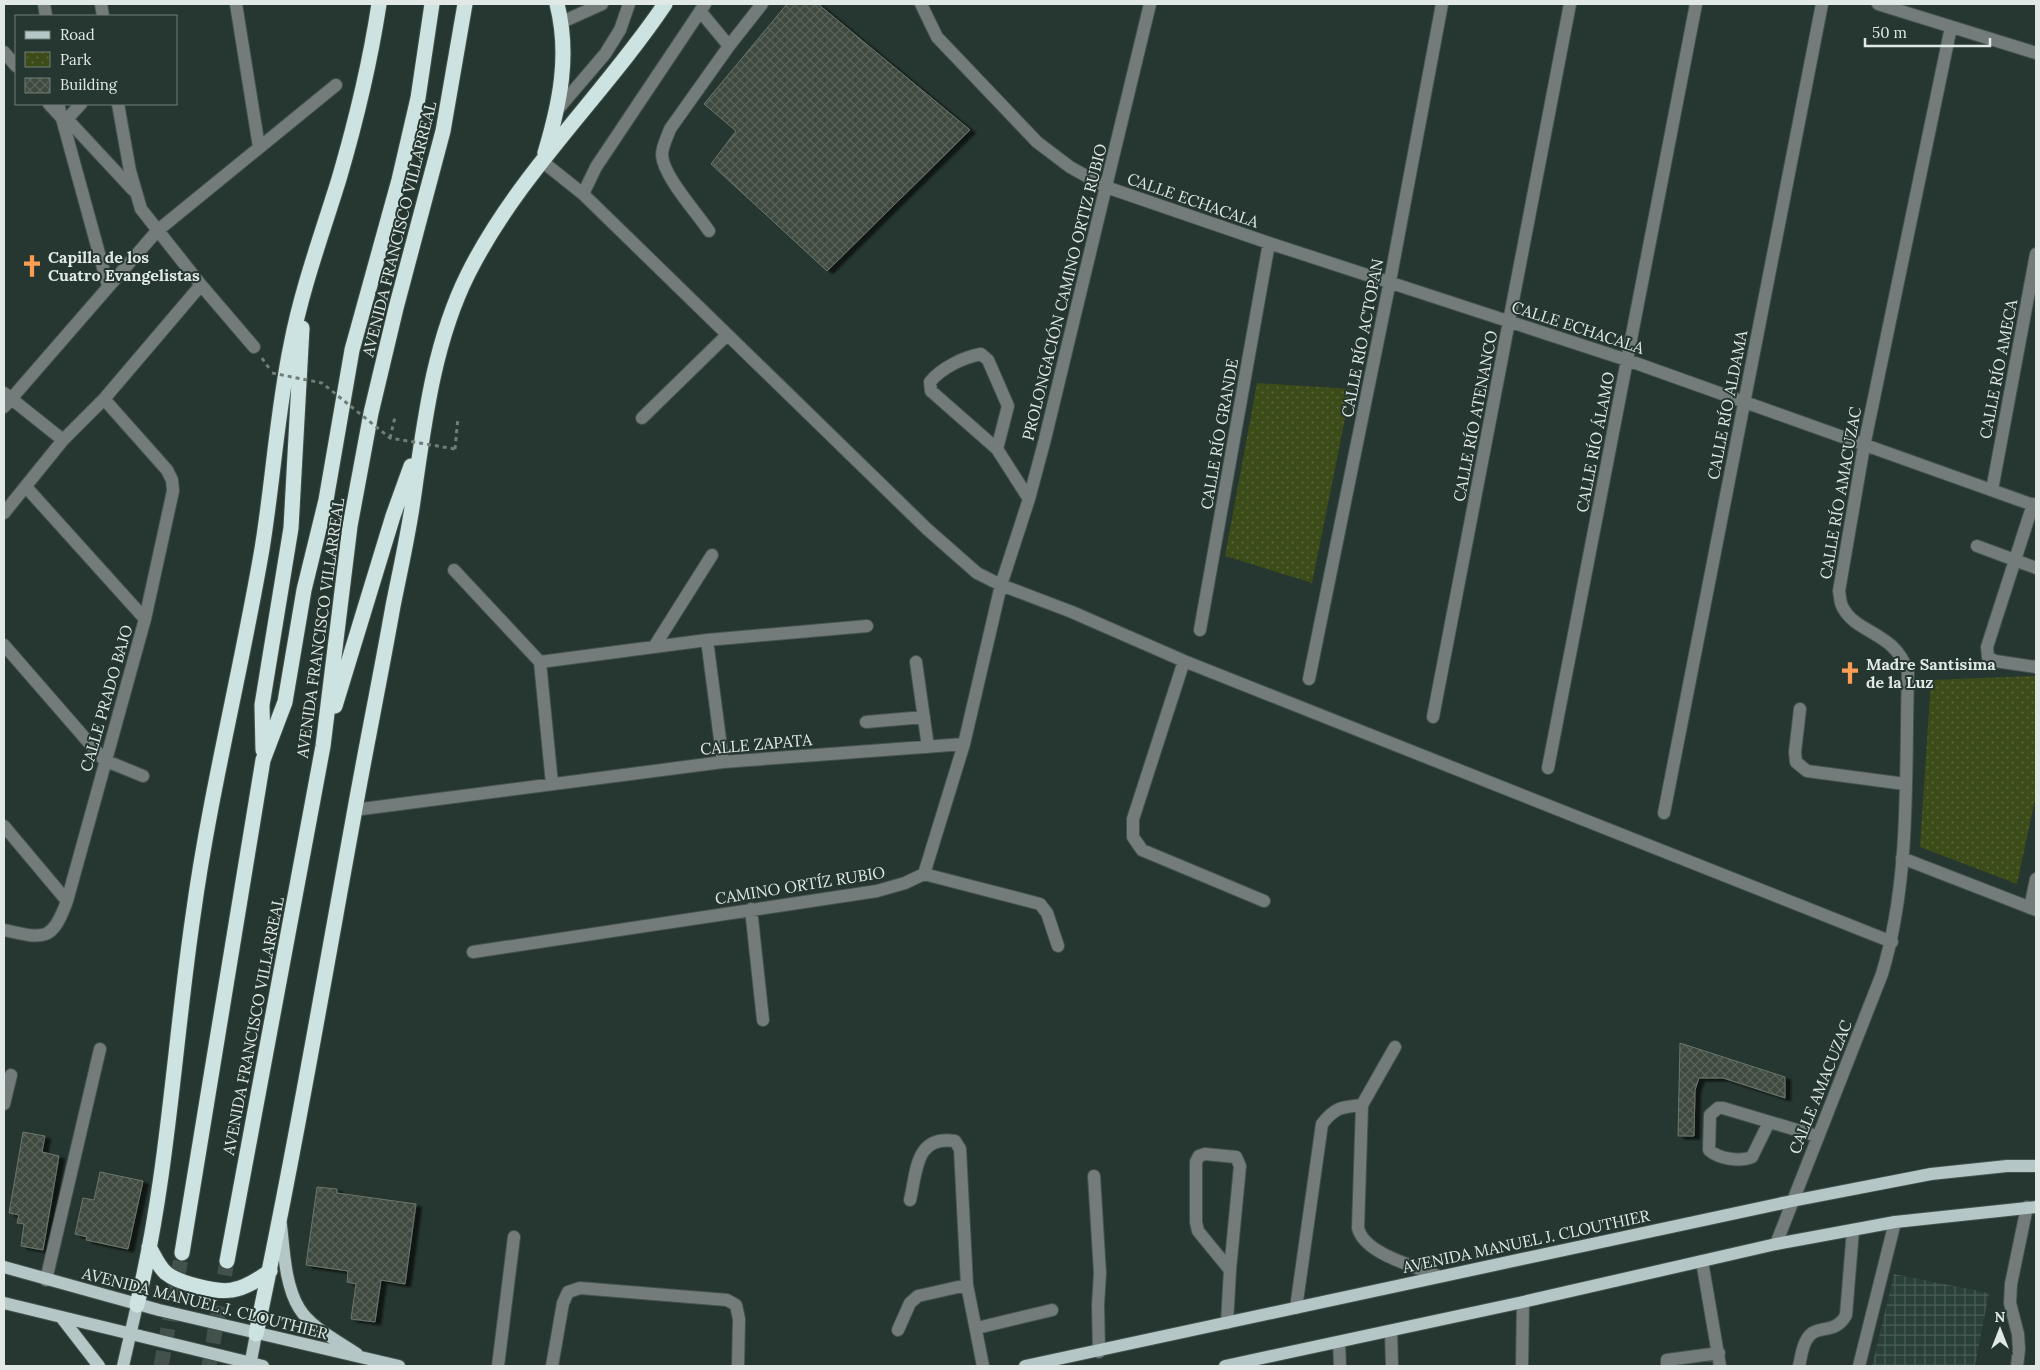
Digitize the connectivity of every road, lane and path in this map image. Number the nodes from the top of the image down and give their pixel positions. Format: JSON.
{"nodes":[{"id":1,"x":236,"y":4,"type":"edge"},
{"id":2,"x":378,"y":4,"type":"edge"},
{"id":3,"x":432,"y":4,"type":"edge"},
{"id":4,"x":465,"y":4,"type":"edge"},
{"id":5,"x":557,"y":4,"type":"edge"},
{"id":6,"x":602,"y":4,"type":"edge"},
{"id":7,"x":630,"y":4,"type":"edge"},
{"id":8,"x":665,"y":4,"type":"edge"},
{"id":9,"x":762,"y":4,"type":"edge"},
{"id":10,"x":921,"y":4,"type":"edge"},
{"id":11,"x":1150,"y":4,"type":"edge"},
{"id":12,"x":1442,"y":4,"type":"edge"},
{"id":13,"x":1570,"y":4,"type":"edge"},
{"id":14,"x":1696,"y":4,"type":"edge"},
{"id":15,"x":1822,"y":4,"type":"edge"},
{"id":16,"x":1878,"y":4,"type":"edge"},
{"id":17,"x":703,"y":8,"type":"edge"},
{"id":18,"x":562,"y":22,"type":"junction"},
{"id":19,"x":1951,"y":27,"type":"junction"},
{"id":20,"x":729,"y":46,"type":"junction"},
{"id":21,"x":4,"y":52,"type":"edge"},
{"id":22,"x":2036,"y":53,"type":"edge"},
{"id":23,"x":15,"y":65,"type":"edge"},
{"id":24,"x":336,"y":85,"type":"dead end"},
{"id":25,"x":50,"y":105,"type":"edge"},
{"id":26,"x":79,"y":105,"type":"edge"},
{"id":27,"x":118,"y":105,"type":"edge"},
{"id":28,"x":558,"y":109,"type":"junction"},
{"id":29,"x":62,"y":113,"type":"edge"},
{"id":30,"x":259,"y":147,"type":"junction"},
{"id":31,"x":542,"y":162,"type":"junction"},
{"id":32,"x":1106,"y":187,"type":"junction"},
{"id":33,"x":135,"y":192,"type":"junction"},
{"id":34,"x":583,"y":194,"type":"junction"},
{"id":35,"x":157,"y":230,"type":"junction"},
{"id":36,"x":710,"y":230,"type":"dead end"},
{"id":37,"x":1270,"y":243,"type":"junction"},
{"id":38,"x":2036,"y":254,"type":"edge"},
{"id":39,"x":1390,"y":281,"type":"junction"},
{"id":40,"x":201,"y":285,"type":"junction"},
{"id":41,"x":108,"y":286,"type":"junction"},
{"id":42,"x":304,"y":289,"type":"junction"},
{"id":43,"x":1510,"y":321,"type":"junction"},
{"id":44,"x":727,"y":335,"type":"junction"},
{"id":45,"x":254,"y":347,"type":"dead end"},
{"id":46,"x":1627,"y":360,"type":"junction"},
{"id":47,"x":272,"y":373,"type":"dead end"},
{"id":48,"x":104,"y":399,"type":"junction"},
{"id":49,"x":6,"y":400,"type":"edge"},
{"id":50,"x":1745,"y":402,"type":"junction"},
{"id":51,"x":395,"y":416,"type":"dead end"},
{"id":52,"x":458,"y":417,"type":"dead end"},
{"id":53,"x":642,"y":418,"type":"dead end"},
{"id":54,"x":422,"y":436,"type":"junction"},
{"id":55,"x":390,"y":438,"type":"junction"},
{"id":56,"x":63,"y":440,"type":"junction"},
{"id":57,"x":1864,"y":446,"type":"junction"},
{"id":58,"x":997,"y":449,"type":"junction"},
{"id":59,"x":26,"y":487,"type":"junction"},
{"id":60,"x":1992,"y":490,"type":"junction"},
{"id":61,"x":1029,"y":498,"type":"junction"},
{"id":62,"x":2035,"y":505,"type":"edge"},
{"id":63,"x":4,"y":513,"type":"edge"},
{"id":64,"x":1978,"y":546,"type":"dead end"},
{"id":65,"x":712,"y":555,"type":"dead end"},
{"id":66,"x":2015,"y":561,"type":"junction"},
{"id":67,"x":2036,"y":568,"type":"edge"},
{"id":68,"x":454,"y":570,"type":"dead end"},
{"id":69,"x":1001,"y":585,"type":"junction"},
{"id":70,"x":145,"y":619,"type":"junction"},
{"id":71,"x":867,"y":626,"type":"dead end"},
{"id":72,"x":1200,"y":630,"type":"dead end"},
{"id":73,"x":707,"y":640,"type":"junction"},
{"id":74,"x":4,"y":644,"type":"edge"},
{"id":75,"x":654,"y":647,"type":"junction"},
{"id":76,"x":1184,"y":661,"type":"junction"},
{"id":77,"x":540,"y":662,"type":"junction"},
{"id":78,"x":916,"y":662,"type":"dead end"},
{"id":79,"x":2036,"y":667,"type":"edge"},
{"id":80,"x":1310,"y":679,"type":"dead end"},
{"id":81,"x":1800,"y":709,"type":"dead end"},
{"id":82,"x":924,"y":717,"type":"junction"},
{"id":83,"x":1433,"y":717,"type":"dead end"},
{"id":84,"x":866,"y":722,"type":"dead end"},
{"id":85,"x":964,"y":744,"type":"junction"},
{"id":86,"x":322,"y":746,"type":"junction"},
{"id":87,"x":928,"y":747,"type":"junction"},
{"id":88,"x":104,"y":760,"type":"junction"},
{"id":89,"x":263,"y":760,"type":"junction"},
{"id":90,"x":723,"y":762,"type":"junction"},
{"id":91,"x":1548,"y":768,"type":"dead end"},
{"id":92,"x":143,"y":776,"type":"dead end"},
{"id":93,"x":552,"y":784,"type":"junction"},
{"id":94,"x":1905,"y":784,"type":"junction"},
{"id":95,"x":354,"y":810,"type":"junction"},
{"id":96,"x":1664,"y":813,"type":"dead end"},
{"id":97,"x":4,"y":826,"type":"edge"},
{"id":98,"x":1902,"y":858,"type":"junction"},
{"id":99,"x":924,"y":874,"type":"junction"},
{"id":100,"x":2036,"y":879,"type":"edge"},
{"id":101,"x":67,"y":901,"type":"junction"},
{"id":102,"x":1264,"y":901,"type":"dead end"},
{"id":103,"x":2033,"y":909,"type":"edge"},
{"id":104,"x":751,"y":910,"type":"junction"},
{"id":105,"x":4,"y":930,"type":"edge"},
{"id":106,"x":1892,"y":942,"type":"junction"},
{"id":107,"x":1058,"y":946,"type":"dead end"},
{"id":108,"x":473,"y":952,"type":"dead end"},
{"id":109,"x":764,"y":1020,"type":"dead end"},
{"id":110,"x":1395,"y":1047,"type":"dead end"},
{"id":111,"x":100,"y":1049,"type":"dead end"},
{"id":112,"x":10,"y":1075,"type":"dead end"},
{"id":113,"x":4,"y":1104,"type":"edge"},
{"id":114,"x":1362,"y":1106,"type":"junction"},
{"id":115,"x":1769,"y":1122,"type":"junction"},
{"id":116,"x":1817,"y":1136,"type":"junction"},
{"id":117,"x":2036,"y":1166,"type":"edge"},
{"id":118,"x":1094,"y":1176,"type":"dead end"},
{"id":119,"x":910,"y":1200,"type":"dead end"},
{"id":120,"x":1792,"y":1201,"type":"junction"},
{"id":121,"x":2031,"y":1207,"type":"edge"},
{"id":122,"x":280,"y":1221,"type":"junction"},
{"id":123,"x":1895,"y":1222,"type":"junction"},
{"id":124,"x":1853,"y":1230,"type":"junction"},
{"id":125,"x":514,"y":1237,"type":"dead end"},
{"id":126,"x":1776,"y":1244,"type":"junction"},
{"id":127,"x":149,"y":1247,"type":"junction"},
{"id":128,"x":182,"y":1253,"type":"tunnel mouth"},
{"id":129,"x":227,"y":1261,"type":"tunnel mouth"},
{"id":130,"x":1702,"y":1261,"type":"junction"},
{"id":131,"x":4,"y":1267,"type":"edge"},
{"id":132,"x":1230,"y":1270,"type":"junction"},
{"id":133,"x":270,"y":1271,"type":"junction"},
{"id":134,"x":1438,"y":1276,"type":"junction"},
{"id":135,"x":46,"y":1280,"type":"junction"},
{"id":136,"x":967,"y":1285,"type":"junction"},
{"id":137,"x":1523,"y":1302,"type":"junction"},
{"id":138,"x":4,"y":1303,"type":"edge"},
{"id":139,"x":137,"y":1304,"type":"junction"},
{"id":140,"x":1296,"y":1308,"type":"junction"},
{"id":141,"x":1052,"y":1310,"type":"dead end"},
{"id":142,"x":61,"y":1317,"type":"junction"},
{"id":143,"x":1227,"y":1323,"type":"junction"},
{"id":144,"x":977,"y":1328,"type":"junction"},
{"id":145,"x":898,"y":1330,"type":"dead end"},
{"id":146,"x":1391,"y":1331,"type":"junction"},
{"id":147,"x":256,"y":1334,"type":"junction"},
{"id":148,"x":130,"y":1335,"type":"junction"},
{"id":149,"x":1339,"y":1342,"type":"junction"},
{"id":150,"x":1098,"y":1352,"type":"junction"},
{"id":151,"x":1719,"y":1353,"type":"junction"},
{"id":152,"x":364,"y":1358,"type":"junction"},
{"id":153,"x":1257,"y":1363,"type":"edge"},
{"id":154,"x":250,"y":1365,"type":"edge"},
{"id":155,"x":99,"y":1366,"type":"edge"},
{"id":156,"x":123,"y":1366,"type":"edge"},
{"id":157,"x":263,"y":1366,"type":"edge"},
{"id":158,"x":399,"y":1366,"type":"edge"},
{"id":159,"x":498,"y":1366,"type":"edge"},
{"id":160,"x":552,"y":1366,"type":"edge"},
{"id":161,"x":738,"y":1366,"type":"edge"},
{"id":162,"x":983,"y":1366,"type":"edge"},
{"id":163,"x":1025,"y":1366,"type":"edge"},
{"id":164,"x":1225,"y":1366,"type":"edge"},
{"id":165,"x":1340,"y":1366,"type":"edge"},
{"id":166,"x":1392,"y":1366,"type":"edge"},
{"id":167,"x":1522,"y":1366,"type":"edge"},
{"id":168,"x":1667,"y":1366,"type":"edge"},
{"id":169,"x":1720,"y":1366,"type":"edge"},
{"id":170,"x":1799,"y":1366,"type":"edge"},
{"id":171,"x":1859,"y":1366,"type":"edge"},
{"id":172,"x":2017,"y":1366,"type":"edge"}],
"edges":[{"from":1,"to":30,"type":"street"},
{"from":2,"to":42,"type":"highway"},
{"from":3,"to":89,"type":"highway","name":"AVENIDA FRANCISCO VILLARREAL"},
{"from":4,"to":86,"type":"highway","name":"AVENIDA FRANCISCO VILLARREAL"},
{"from":5,"to":18,"type":"highway"},
{"from":6,"to":18,"type":"street"},
{"from":7,"to":28,"type":"street"},
{"from":8,"to":31,"type":"highway"},
{"from":9,"to":20,"type":"street"},
{"from":10,"to":32,"type":"street","name":"CALLE ECHACALA"},
{"from":11,"to":32,"type":"street","name":"PROLONGACIÓN CAMINO ORTIZ RUBIO"},
{"from":12,"to":39,"type":"street","name":"CALLE RÍO ACTOPAN"},
{"from":13,"to":43,"type":"street","name":"CALLE RÍO ATENANCO"},
{"from":14,"to":46,"type":"street","name":"CALLE RÍO ÁLAMO"},
{"from":15,"to":50,"type":"street","name":"CALLE RÍO ALDAMA"},
{"from":16,"to":19,"type":"street"},
{"from":17,"to":20,"type":"street"},
{"from":17,"to":34,"type":"street"},
{"from":18,"to":28,"type":"highway"},
{"from":19,"to":22,"type":"street"},
{"from":19,"to":57,"type":"street","name":"CALLE RÍO AMACUZAC"},
{"from":20,"to":36,"type":"street"},
{"from":21,"to":23,"type":"street"},
{"from":24,"to":30,"type":"street"},
{"from":25,"to":29,"type":"street"},
{"from":26,"to":29,"type":"street"},
{"from":27,"to":33,"type":"street"},
{"from":28,"to":31,"type":"highway"},
{"from":29,"to":33,"type":"street"},
{"from":29,"to":41,"type":"street"},
{"from":30,"to":35,"type":"street"},
{"from":31,"to":34,"type":"street"},
{"from":31,"to":54,"type":"highway"},
{"from":32,"to":37,"type":"street","name":"CALLE ECHACALA"},
{"from":32,"to":61,"type":"street","name":"PROLONGACIÓN CAMINO ORTIZ RUBIO"},
{"from":33,"to":35,"type":"street"},
{"from":34,"to":44,"type":"street"},
{"from":35,"to":40,"type":"street"},
{"from":35,"to":41,"type":"street"},
{"from":37,"to":39,"type":"street","name":"CALLE ECHACALA"},
{"from":37,"to":72,"type":"street","name":"CALLE RÍO GRANDE"},
{"from":38,"to":60,"type":"street","name":"CALLE RÍO AMECA"},
{"from":39,"to":43,"type":"street","name":"CALLE ECHACALA"},
{"from":39,"to":80,"type":"street","name":"CALLE RÍO ACTOPAN"},
{"from":40,"to":45,"type":"street"},
{"from":40,"to":48,"type":"street"},
{"from":41,"to":49,"type":"street"},
{"from":42,"to":89,"type":"highway"},
{"from":42,"to":127,"type":"highway"},
{"from":43,"to":46,"type":"street","name":"CALLE ECHACALA"},
{"from":43,"to":83,"type":"street","name":"CALLE RÍO ATENANCO"},
{"from":44,"to":53,"type":"street"},
{"from":44,"to":69,"type":"street"},
{"from":46,"to":50,"type":"street","name":"CALLE ECHACALA"},
{"from":46,"to":91,"type":"street","name":"CALLE RÍO ÁLAMO"},
{"from":47,"to":55,"type":"path","bridge":true},
{"from":48,"to":56,"type":"street"},
{"from":48,"to":70,"type":"street","name":"CALLE PRADO BAJO"},
{"from":49,"to":56,"type":"street"},
{"from":50,"to":57,"type":"street","name":"CALLE ECHACALA"},
{"from":50,"to":96,"type":"street","name":"CALLE RÍO ALDAMA"},
{"from":51,"to":55,"type":"path"},
{"from":52,"to":55,"type":"path","bridge":true},
{"from":54,"to":86,"type":"highway"},
{"from":54,"to":95,"type":"highway"},
{"from":56,"to":59,"type":"street"},
{"from":57,"to":60,"type":"street","name":"CALLE ECHACALA"},
{"from":57,"to":94,"type":"street","name":"CALLE RÍO AMACUZAC"},
{"from":58,"to":58,"type":"street"},
{"from":58,"to":61,"type":"street"},
{"from":59,"to":63,"type":"street"},
{"from":59,"to":70,"type":"street"},
{"from":60,"to":62,"type":"street","name":"CALLE ECHACALA"},
{"from":61,"to":69,"type":"street","name":"PROLONGACIÓN CAMINO ORTIZ RUBIO"},
{"from":62,"to":66,"type":"street"},
{"from":64,"to":66,"type":"street"},
{"from":65,"to":75,"type":"street"},
{"from":66,"to":67,"type":"street"},
{"from":66,"to":79,"type":"street"},
{"from":68,"to":77,"type":"street"},
{"from":69,"to":76,"type":"street"},
{"from":69,"to":85,"type":"street"},
{"from":70,"to":88,"type":"street","name":"CALLE PRADO BAJO"},
{"from":71,"to":73,"type":"street"},
{"from":73,"to":75,"type":"street"},
{"from":73,"to":90,"type":"street"},
{"from":74,"to":88,"type":"street"},
{"from":75,"to":77,"type":"street"},
{"from":76,"to":102,"type":"street"},
{"from":76,"to":106,"type":"street"},
{"from":77,"to":93,"type":"street"},
{"from":78,"to":82,"type":"street"},
{"from":81,"to":94,"type":"street"},
{"from":82,"to":84,"type":"street"},
{"from":82,"to":87,"type":"street"},
{"from":85,"to":87,"type":"street","name":"CALLE ZAPATA"},
{"from":85,"to":99,"type":"street"},
{"from":86,"to":129,"type":"highway","name":"AVENIDA FRANCISCO VILLARREAL"},
{"from":87,"to":90,"type":"street","name":"CALLE ZAPATA"},
{"from":88,"to":92,"type":"street"},
{"from":88,"to":101,"type":"street","name":"CALLE PRADO BAJO"},
{"from":89,"to":128,"type":"highway","name":"AVENIDA FRANCISCO VILLARREAL"},
{"from":90,"to":93,"type":"street","name":"CALLE ZAPATA"},
{"from":93,"to":95,"type":"street","name":"CALLE ZAPATA"},
{"from":94,"to":98,"type":"street","name":"CALLE RÍO AMACUZAC"},
{"from":95,"to":122,"type":"highway"},
{"from":97,"to":101,"type":"street"},
{"from":98,"to":103,"type":"street"},
{"from":98,"to":106,"type":"street","name":"CALLE RÍO AMACUZAC"},
{"from":99,"to":104,"type":"street","name":"CAMINO ORTÍZ RUBIO"},
{"from":99,"to":107,"type":"street"},
{"from":100,"to":103,"type":"street"},
{"from":101,"to":105,"type":"street","name":"CALLE PRADO BAJO"},
{"from":104,"to":108,"type":"street","name":"CAMINO ORTÍZ RUBIO"},
{"from":104,"to":109,"type":"street"},
{"from":106,"to":116,"type":"street","name":"CALLE AMACUZAC"},
{"from":110,"to":114,"type":"street"},
{"from":111,"to":135,"type":"street"},
{"from":112,"to":113,"type":"street"},
{"from":114,"to":134,"type":"street"},
{"from":114,"to":140,"type":"street"},
{"from":115,"to":115,"type":"street"},
{"from":115,"to":116,"type":"street"},
{"from":116,"to":120,"type":"street","name":"CALLE AMACUZAC"},
{"from":117,"to":120,"type":"main road","name":"AVENIDA MANUEL J. CLOUTHIER"},
{"from":118,"to":150,"type":"street"},
{"from":119,"to":136,"type":"street"},
{"from":120,"to":126,"type":"street","name":"CALLE AMACUZAC"},
{"from":120,"to":134,"type":"main road","name":"AVENIDA MANUEL J. CLOUTHIER"},
{"from":121,"to":123,"type":"main road"},
{"from":121,"to":172,"type":"street"},
{"from":122,"to":133,"type":"highway"},
{"from":122,"to":152,"type":"main road"},
{"from":123,"to":124,"type":"main road"},
{"from":123,"to":171,"type":"street"},
{"from":124,"to":126,"type":"main road"},
{"from":124,"to":170,"type":"street"},
{"from":125,"to":159,"type":"street"},
{"from":126,"to":130,"type":"main road"},
{"from":127,"to":133,"type":"highway"},
{"from":127,"to":139,"type":"highway"},
{"from":130,"to":137,"type":"main road"},
{"from":130,"to":151,"type":"street"},
{"from":131,"to":135,"type":"main road","name":"AVENIDA MANUEL J. CLOUTHIER"},
{"from":132,"to":132,"type":"street"},
{"from":132,"to":143,"type":"street"},
{"from":133,"to":147,"type":"highway"},
{"from":134,"to":140,"type":"main road","name":"AVENIDA MANUEL J. CLOUTHIER"},
{"from":135,"to":139,"type":"main road","name":"AVENIDA MANUEL J. CLOUTHIER"},
{"from":136,"to":144,"type":"street"},
{"from":136,"to":145,"type":"street"},
{"from":137,"to":146,"type":"main road"},
{"from":137,"to":167,"type":"street"},
{"from":138,"to":142,"type":"main road"},
{"from":139,"to":147,"type":"main road","name":"AVENIDA MANUEL J. CLOUTHIER"},
{"from":139,"to":148,"type":"main road"},
{"from":140,"to":143,"type":"main road","name":"AVENIDA MANUEL J. CLOUTHIER"},
{"from":141,"to":144,"type":"street"},
{"from":142,"to":148,"type":"main road"},
{"from":142,"to":155,"type":"main road"},
{"from":143,"to":150,"type":"main road","name":"AVENIDA MANUEL J. CLOUTHIER"},
{"from":144,"to":162,"type":"street"},
{"from":146,"to":149,"type":"main road"},
{"from":146,"to":166,"type":"street"},
{"from":147,"to":152,"type":"main road","name":"AVENIDA MANUEL J. CLOUTHIER"},
{"from":147,"to":154,"type":"main road"},
{"from":148,"to":154,"type":"main road"},
{"from":148,"to":156,"type":"main road"},
{"from":149,"to":153,"type":"main road"},
{"from":149,"to":165,"type":"street"},
{"from":150,"to":163,"type":"main road","name":"AVENIDA MANUEL J. CLOUTHIER"},
{"from":151,"to":168,"type":"street"},
{"from":151,"to":169,"type":"street"},
{"from":152,"to":158,"type":"main road","name":"AVENIDA MANUEL J. CLOUTHIER"},
{"from":153,"to":164,"type":"main road"},
{"from":154,"to":157,"type":"main road"},
{"from":160,"to":161,"type":"street"}]}
